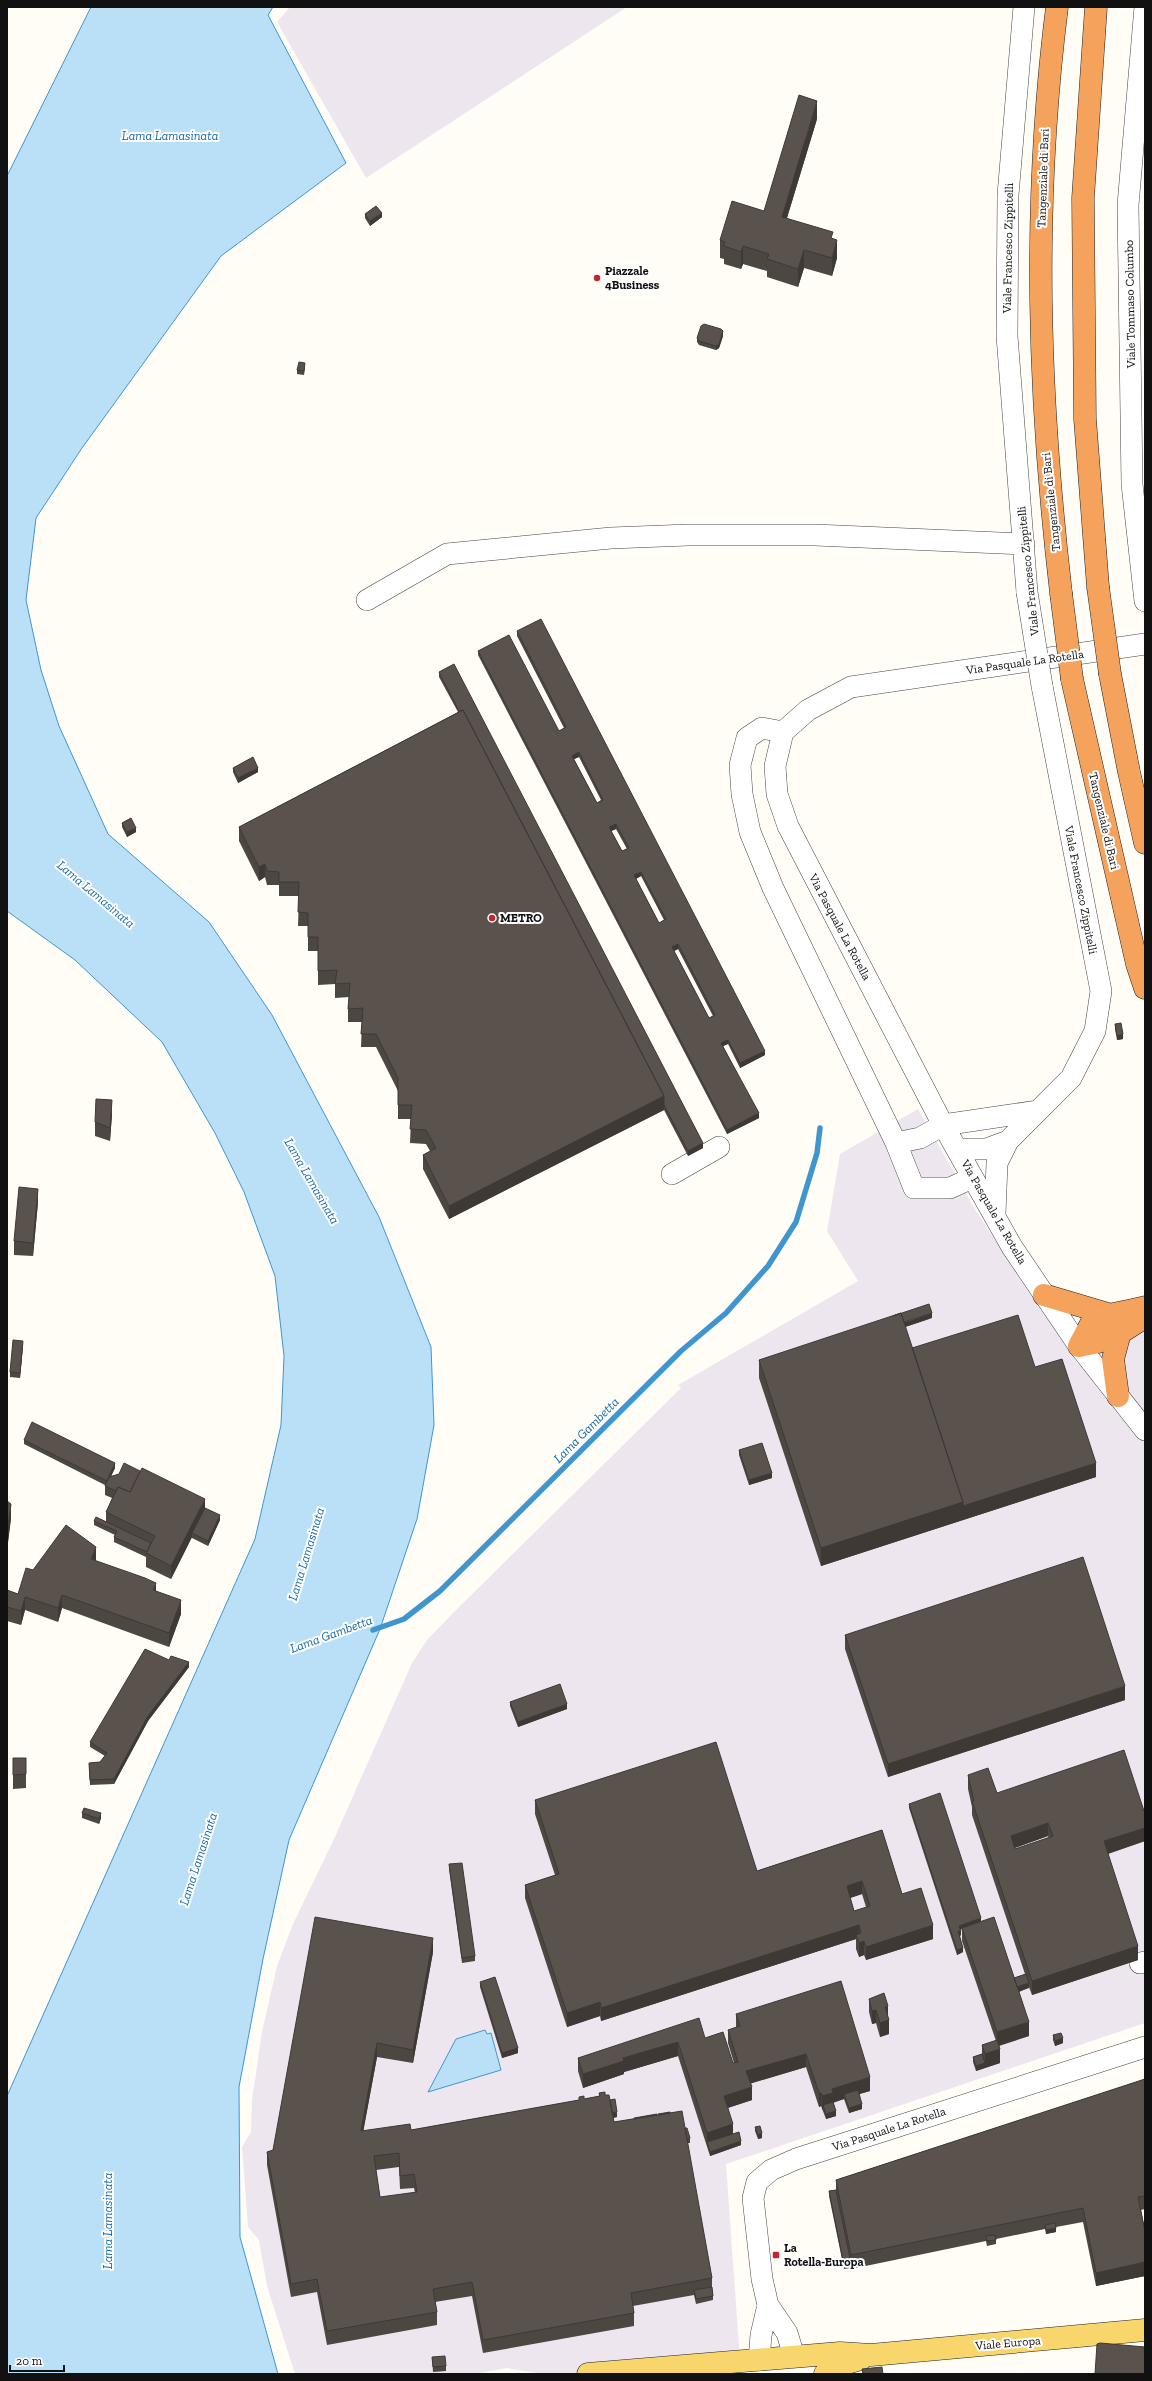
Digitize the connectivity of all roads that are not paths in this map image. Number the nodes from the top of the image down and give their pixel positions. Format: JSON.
{"nodes":[{"id":1,"x":1024,"y":7,"type":"edge"},
{"id":2,"x":1057,"y":7,"type":"edge"},
{"id":3,"x":1096,"y":7,"type":"edge"},
{"id":4,"x":1145,"y":7,"type":"edge"},
{"id":5,"x":1024,"y":544,"type":"junction"},
{"id":6,"x":367,"y":600,"type":"dead end"},
{"id":7,"x":1145,"y":601,"type":"edge"},
{"id":8,"x":1145,"y":644,"type":"edge"},
{"id":9,"x":783,"y":732,"type":"junction"},
{"id":10,"x":1145,"y":843,"type":"edge"},
{"id":11,"x":1145,"y":988,"type":"edge"},
{"id":12,"x":1038,"y":1111,"type":"junction"},
{"id":13,"x":944,"y":1125,"type":"junction"},
{"id":14,"x":1008,"y":1141,"type":"junction"},
{"id":15,"x":896,"y":1143,"type":"junction"},
{"id":16,"x":719,"y":1147,"type":"dead end"},
{"id":17,"x":958,"y":1149,"type":"junction"},
{"id":18,"x":672,"y":1174,"type":"dead end"},
{"id":19,"x":972,"y":1178,"type":"junction"},
{"id":20,"x":995,"y":1214,"type":"junction"},
{"id":21,"x":1044,"y":1294,"type":"junction"},
{"id":22,"x":1145,"y":1307,"type":"edge"},
{"id":23,"x":1108,"y":1314,"type":"junction"},
{"id":24,"x":1145,"y":1317,"type":"edge"},
{"id":25,"x":1120,"y":1332,"type":"junction"},
{"id":26,"x":1078,"y":1346,"type":"junction"},
{"id":27,"x":1118,"y":1396,"type":"junction"},
{"id":28,"x":1145,"y":1430,"type":"edge"},
{"id":29,"x":1145,"y":2047,"type":"edge"},
{"id":30,"x":768,"y":2305,"type":"junction"},
{"id":31,"x":1145,"y":2330,"type":"edge"},
{"id":32,"x":872,"y":2356,"type":"junction"},
{"id":33,"x":773,"y":2364,"type":"edge"},
{"id":34,"x":588,"y":2374,"type":"edge"},
{"id":35,"x":825,"y":2374,"type":"edge"}],
"edges":[{"from":1,"to":5,"type":"street","name":"Viale Francesco Zippitelli"},
{"from":2,"to":11,"type":"highway","name":"Tangenziale di Bari","bridge":true},
{"from":3,"to":10,"type":"highway","bridge":true},
{"from":4,"to":7,"type":"street","name":"Viale Tommaso Columbo"},
{"from":5,"to":6,"type":"street"},
{"from":5,"to":12,"type":"street","name":"Viale Francesco Zippitelli","bridge":true},
{"from":8,"to":9,"type":"street","name":"Via Pasquale La Rotella"},
{"from":9,"to":13,"type":"street","name":"Via Pasquale La Rotella"},
{"from":9,"to":15,"type":"street"},
{"from":12,"to":13,"type":"street"},
{"from":12,"to":14,"type":"street","name":"Viale Francesco Zippitelli"},
{"from":13,"to":15,"type":"street"},
{"from":13,"to":17,"type":"street","name":"Via Pasquale La Rotella"},
{"from":14,"to":17,"type":"street"},
{"from":14,"to":20,"type":"street"},
{"from":15,"to":19,"type":"street"},
{"from":16,"to":18,"type":"street"},
{"from":17,"to":19,"type":"street","name":"Via Pasquale La Rotella"},
{"from":19,"to":20,"type":"street","name":"Via Pasquale La Rotella"},
{"from":20,"to":21,"type":"street","name":"Via Pasquale La Rotella"},
{"from":21,"to":23,"type":"highway"},
{"from":21,"to":26,"type":"street","name":"Via Pasquale La Rotella"},
{"from":22,"to":23,"type":"highway"},
{"from":23,"to":26,"type":"highway"},
{"from":24,"to":25,"type":"highway"},
{"from":25,"to":26,"type":"highway"},
{"from":25,"to":27,"type":"highway"},
{"from":26,"to":27,"type":"street","name":"Via Pasquale La Rotella"},
{"from":27,"to":28,"type":"street","name":"Via Pasquale La Rotella"},
{"from":29,"to":30,"type":"street","name":"Via Pasquale La Rotella"},
{"from":30,"to":33,"type":"street"},
{"from":30,"to":33,"type":"street"},
{"from":31,"to":32,"type":"main road","name":"Viale Europa"},
{"from":32,"to":33,"type":"main road"},
{"from":32,"to":35,"type":"main road"},
{"from":33,"to":34,"type":"main road"}]}
